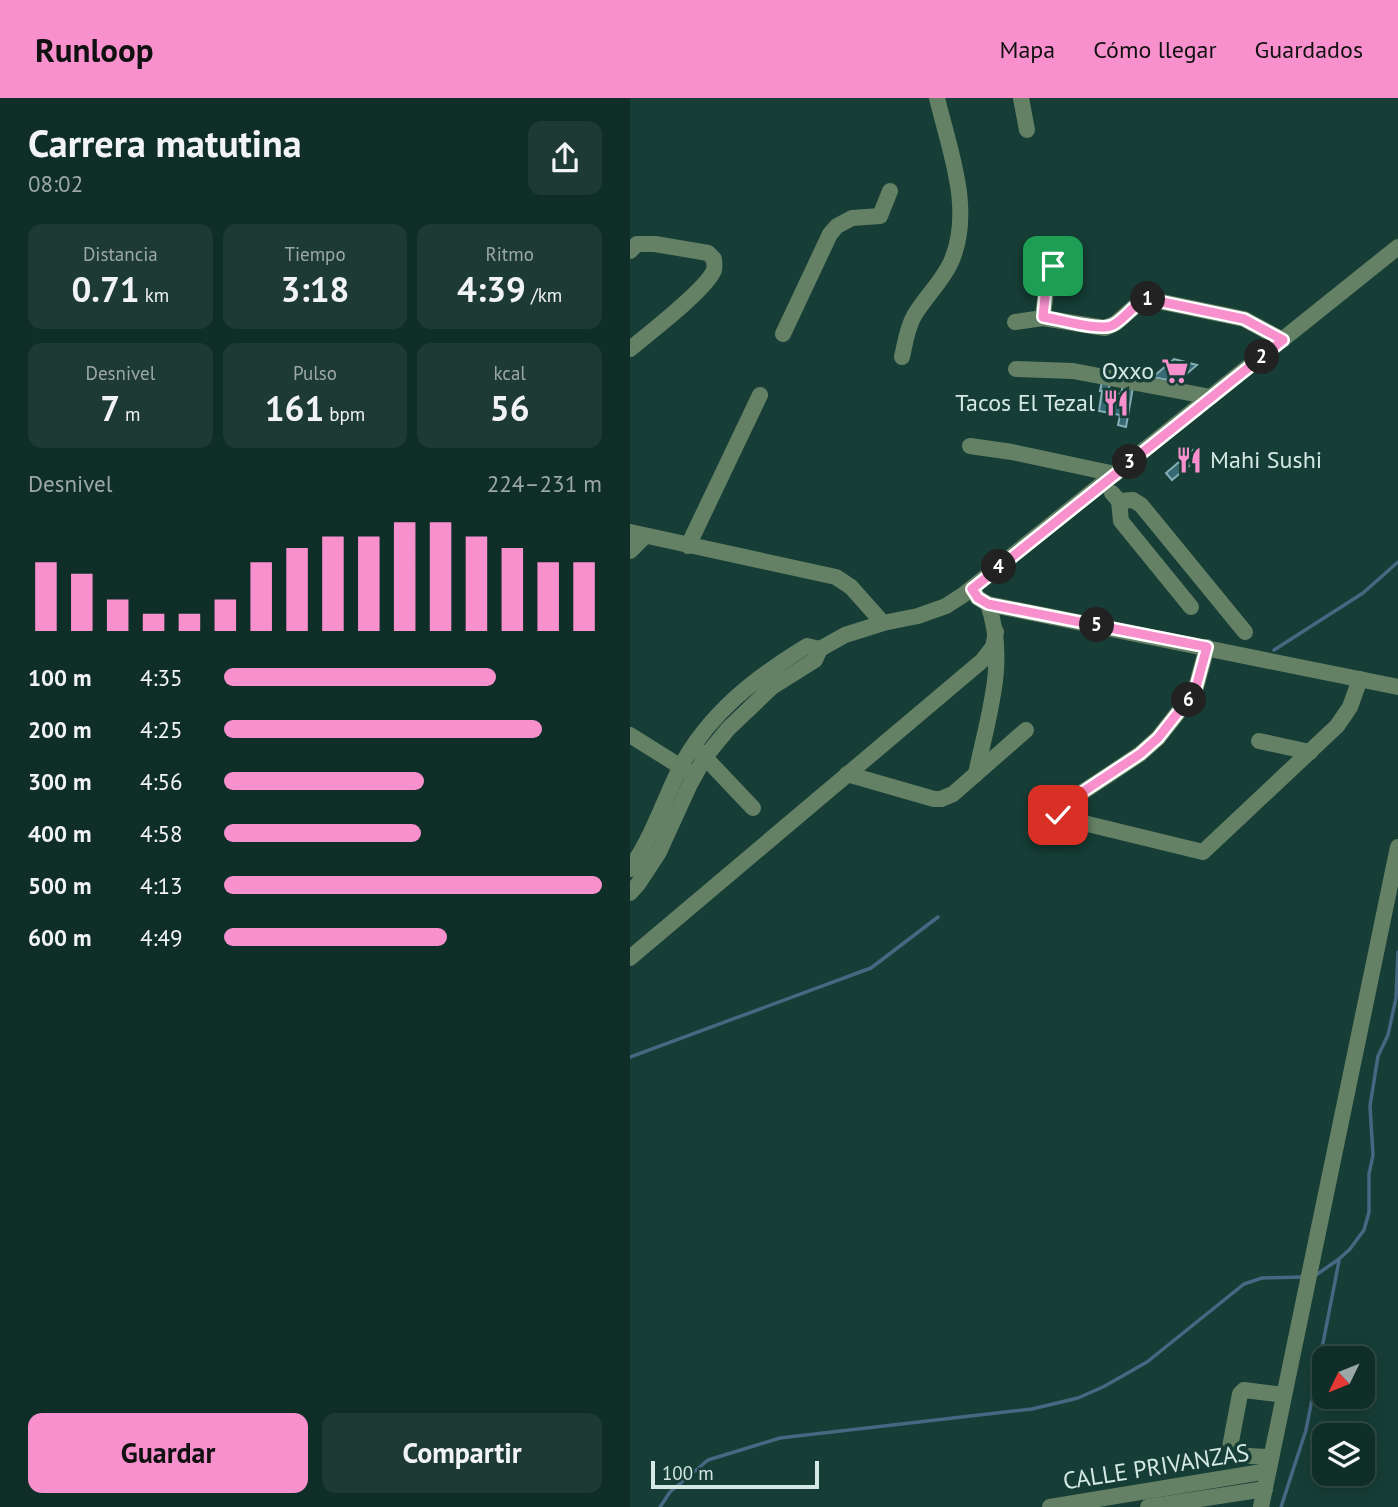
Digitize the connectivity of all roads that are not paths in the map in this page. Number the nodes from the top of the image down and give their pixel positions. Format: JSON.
{"nodes":[{"id":1,"x":937,"y":98,"type":"edge"},
{"id":2,"x":1021,"y":98,"type":"edge"},
{"id":3,"x":1027,"y":130,"type":"dead end"},
{"id":4,"x":890,"y":191,"type":"dead end"},
{"id":5,"x":1398,"y":247,"type":"edge"},
{"id":6,"x":630,"y":251,"type":"edge"},
{"id":7,"x":1062,"y":253,"type":"dead end"},
{"id":8,"x":1043,"y":317,"type":"junction"},
{"id":9,"x":1015,"y":322,"type":"dead end"},
{"id":10,"x":783,"y":334,"type":"dead end"},
{"id":11,"x":1283,"y":340,"type":"junction"},
{"id":12,"x":630,"y":349,"type":"edge"},
{"id":13,"x":902,"y":357,"type":"dead end"},
{"id":14,"x":1016,"y":369,"type":"dead end"},
{"id":15,"x":760,"y":395,"type":"dead end"},
{"id":16,"x":1211,"y":397,"type":"junction"},
{"id":17,"x":970,"y":446,"type":"dead end"},
{"id":18,"x":1109,"y":478,"type":"junction"},
{"id":19,"x":1119,"y":501,"type":"junction"},
{"id":20,"x":637,"y":534,"type":"edge"},
{"id":21,"x":688,"y":546,"type":"junction"},
{"id":22,"x":630,"y":551,"type":"edge"},
{"id":23,"x":1204,"y":582,"type":"junction"},
{"id":24,"x":972,"y":589,"type":"junction"},
{"id":25,"x":988,"y":604,"type":"junction"},
{"id":26,"x":883,"y":623,"type":"junction"},
{"id":27,"x":996,"y":632,"type":"junction"},
{"id":28,"x":1245,"y":632,"type":"dead end"},
{"id":29,"x":1207,"y":647,"type":"junction"},
{"id":30,"x":1360,"y":680,"type":"junction"},
{"id":31,"x":1398,"y":687,"type":"edge"},
{"id":32,"x":1026,"y":730,"type":"dead end"},
{"id":33,"x":630,"y":735,"type":"edge"},
{"id":34,"x":1258,"y":741,"type":"dead end"},
{"id":35,"x":699,"y":751,"type":"junction"},
{"id":36,"x":1310,"y":752,"type":"junction"},
{"id":37,"x":687,"y":771,"type":"junction"},
{"id":38,"x":847,"y":774,"type":"junction"},
{"id":39,"x":976,"y":774,"type":"junction"},
{"id":40,"x":753,"y":808,"type":"dead end"},
{"id":41,"x":1398,"y":847,"type":"edge"},
{"id":42,"x":630,"y":869,"type":"edge"},
{"id":43,"x":630,"y":893,"type":"edge"},
{"id":44,"x":630,"y":958,"type":"edge"},
{"id":45,"x":1284,"y":1395,"type":"junction"},
{"id":46,"x":1270,"y":1464,"type":"junction"},
{"id":47,"x":1265,"y":1489,"type":"junction"},
{"id":48,"x":1050,"y":1507,"type":"edge"},
{"id":49,"x":1148,"y":1507,"type":"edge"},
{"id":50,"x":1261,"y":1507,"type":"edge"}],
"edges":[{"from":1,"to":13,"type":"street"},
{"from":2,"to":3,"type":"street"},
{"from":4,"to":10,"type":"street"},
{"from":5,"to":11,"type":"street"},
{"from":6,"to":12,"type":"street"},
{"from":7,"to":8,"type":"street"},
{"from":8,"to":9,"type":"street"},
{"from":8,"to":11,"type":"street"},
{"from":11,"to":16,"type":"street"},
{"from":14,"to":16,"type":"street"},
{"from":15,"to":21,"type":"street"},
{"from":16,"to":18,"type":"street"},
{"from":17,"to":18,"type":"street"},
{"from":18,"to":19,"type":"street"},
{"from":18,"to":24,"type":"street"},
{"from":19,"to":23,"type":"street"},
{"from":19,"to":23,"type":"street"},
{"from":20,"to":21,"type":"street"},
{"from":20,"to":22,"type":"street"},
{"from":21,"to":26,"type":"street"},
{"from":23,"to":28,"type":"street"},
{"from":24,"to":25,"type":"street"},
{"from":24,"to":26,"type":"street"},
{"from":25,"to":27,"type":"street"},
{"from":25,"to":29,"type":"street"},
{"from":26,"to":35,"type":"street"},
{"from":27,"to":38,"type":"street"},
{"from":27,"to":39,"type":"street"},
{"from":29,"to":30,"type":"street"},
{"from":29,"to":36,"type":"street"},
{"from":30,"to":31,"type":"street"},
{"from":30,"to":36,"type":"street"},
{"from":32,"to":39,"type":"street"},
{"from":33,"to":37,"type":"street"},
{"from":34,"to":36,"type":"street"},
{"from":35,"to":37,"type":"street"},
{"from":35,"to":40,"type":"street"},
{"from":37,"to":42,"type":"street"},
{"from":37,"to":43,"type":"street"},
{"from":38,"to":39,"type":"street"},
{"from":38,"to":44,"type":"street"},
{"from":41,"to":45,"type":"street"},
{"from":45,"to":46,"type":"street"},
{"from":45,"to":46,"type":"street"},
{"from":46,"to":47,"type":"street"},
{"from":46,"to":48,"type":"street","name":"CALLE PRIVANZAS"},
{"from":47,"to":49,"type":"street","name":"CALLE PRIVANZAS"},
{"from":47,"to":50,"type":"street"}]}
